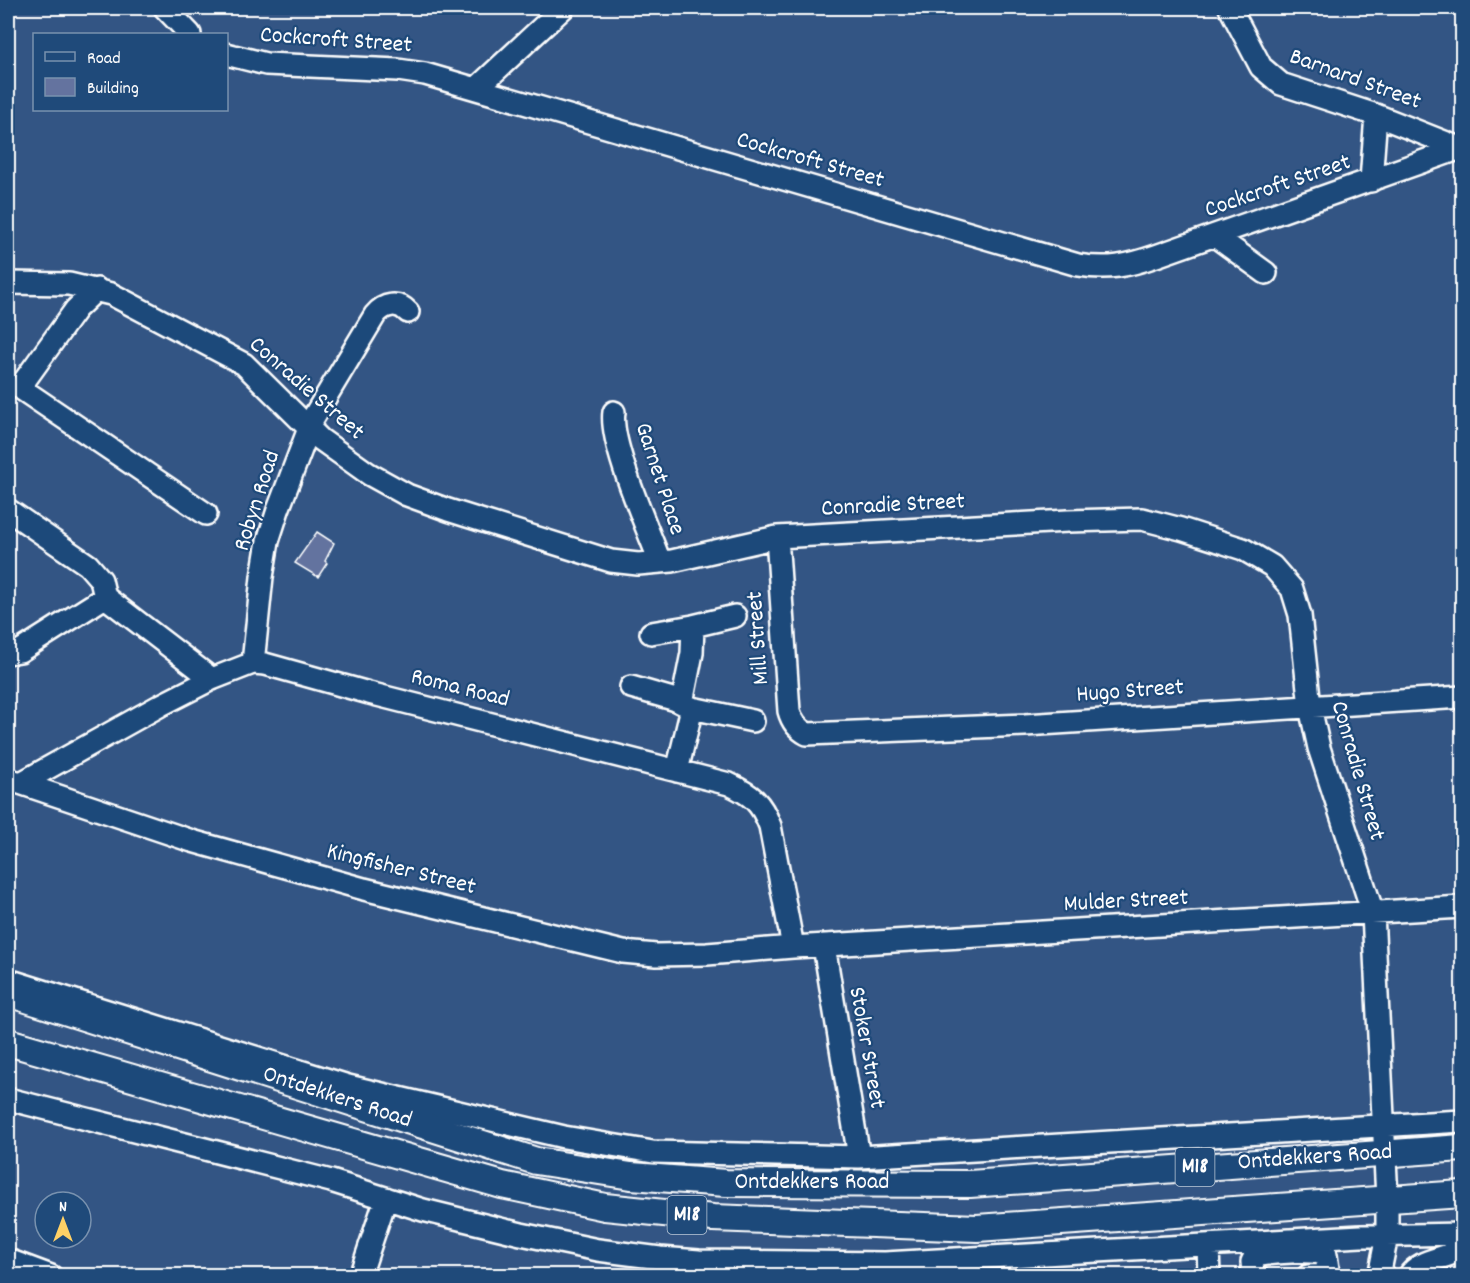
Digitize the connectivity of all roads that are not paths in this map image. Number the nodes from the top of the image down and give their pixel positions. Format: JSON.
{"nodes":[{"id":1,"x":165,"y":8,"type":"edge"},
{"id":2,"x":562,"y":8,"type":"edge"},
{"id":3,"x":1230,"y":8,"type":"edge"},
{"id":4,"x":189,"y":33,"type":"edge"},
{"id":5,"x":228,"y":54,"type":"edge"},
{"id":6,"x":477,"y":88,"type":"junction"},
{"id":7,"x":1376,"y":115,"type":"junction"},
{"id":8,"x":1462,"y":148,"type":"edge"},
{"id":9,"x":1371,"y":181,"type":"junction"},
{"id":10,"x":1215,"y":236,"type":"junction"},
{"id":11,"x":1266,"y":273,"type":"dead end"},
{"id":12,"x":8,"y":284,"type":"edge"},
{"id":13,"x":97,"y":289,"type":"junction"},
{"id":14,"x":408,"y":312,"type":"dead end"},
{"id":15,"x":614,"y":412,"type":"dead end"},
{"id":16,"x":310,"y":428,"type":"junction"},
{"id":17,"x":8,"y":510,"type":"edge"},
{"id":18,"x":206,"y":514,"type":"dead end"},
{"id":19,"x":777,"y":537,"type":"junction"},
{"id":20,"x":660,"y":562,"type":"junction"},
{"id":21,"x":105,"y":597,"type":"junction"},
{"id":22,"x":735,"y":616,"type":"dead end"},
{"id":23,"x":693,"y":626,"type":"junction"},
{"id":24,"x":651,"y":633,"type":"dead end"},
{"id":25,"x":8,"y":653,"type":"edge"},
{"id":26,"x":254,"y":663,"type":"junction"},
{"id":27,"x":212,"y":679,"type":"junction"},
{"id":28,"x":631,"y":687,"type":"dead end"},
{"id":29,"x":1462,"y":697,"type":"edge"},
{"id":30,"x":687,"y":705,"type":"junction"},
{"id":31,"x":1310,"y":707,"type":"junction"},
{"id":32,"x":753,"y":721,"type":"dead end"},
{"id":33,"x":801,"y":731,"type":"joint"},
{"id":34,"x":677,"y":771,"type":"junction"},
{"id":35,"x":14,"y":781,"type":"edge"},
{"id":36,"x":1462,"y":908,"type":"edge"},
{"id":37,"x":1372,"y":913,"type":"junction"},
{"id":38,"x":793,"y":946,"type":"junction"},
{"id":39,"x":824,"y":946,"type":"junction"},
{"id":40,"x":8,"y":980,"type":"edge"},
{"id":41,"x":8,"y":993,"type":"edge"},
{"id":42,"x":8,"y":1042,"type":"edge"},
{"id":43,"x":8,"y":1099,"type":"edge"},
{"id":44,"x":1462,"y":1121,"type":"edge"},
{"id":45,"x":1385,"y":1127,"type":"junction"},
{"id":46,"x":1462,"y":1148,"type":"edge"},
{"id":47,"x":1386,"y":1153,"type":"junction"},
{"id":48,"x":859,"y":1157,"type":"junction"},
{"id":49,"x":1462,"y":1194,"type":"edge"},
{"id":50,"x":386,"y":1198,"type":"junction"},
{"id":51,"x":1387,"y":1199,"type":"junction"},
{"id":52,"x":1440,"y":1234,"type":"junction"},
{"id":53,"x":1462,"y":1234,"type":"edge"},
{"id":54,"x":1387,"y":1236,"type":"junction"},
{"id":55,"x":1208,"y":1245,"type":"junction"},
{"id":56,"x":1454,"y":1252,"type":"edge"},
{"id":57,"x":8,"y":1260,"type":"edge"},
{"id":58,"x":51,"y":1275,"type":"edge"},
{"id":59,"x":360,"y":1275,"type":"edge"},
{"id":60,"x":1209,"y":1275,"type":"edge"},
{"id":61,"x":1257,"y":1275,"type":"edge"},
{"id":62,"x":1322,"y":1275,"type":"edge"},
{"id":63,"x":1379,"y":1275,"type":"edge"},
{"id":64,"x":1409,"y":1275,"type":"edge"}],
"edges":[{"from":1,"to":4,"type":"street"},
{"from":2,"to":6,"type":"street"},
{"from":3,"to":7,"type":"street","name":"Barnard Street"},
{"from":5,"to":6,"type":"street","name":"Cockcroft Street"},
{"from":6,"to":10,"type":"street","name":"Cockcroft Street"},
{"from":7,"to":8,"type":"street","name":"Barnard Street"},
{"from":7,"to":9,"type":"street","name":"Cockcroft Street"},
{"from":8,"to":9,"type":"street","name":"Cockcroft Street"},
{"from":9,"to":10,"type":"street","name":"Cockcroft Street"},
{"from":10,"to":11,"type":"street"},
{"from":12,"to":13,"type":"street","name":"Conradie Street"},
{"from":13,"to":16,"type":"street","name":"Conradie Street"},
{"from":13,"to":18,"type":"street"},
{"from":14,"to":16,"type":"street","name":"Robyn Road"},
{"from":15,"to":20,"type":"street","name":"Garnet Place"},
{"from":16,"to":20,"type":"street","name":"Conradie Street"},
{"from":16,"to":26,"type":"street","name":"Robyn Road"},
{"from":17,"to":21,"type":"street"},
{"from":19,"to":20,"type":"street","name":"Conradie Street"},
{"from":19,"to":31,"type":"street","name":"Conradie Street"},
{"from":19,"to":33,"type":"street","name":"Mill Street"},
{"from":21,"to":25,"type":"street"},
{"from":21,"to":27,"type":"street"},
{"from":22,"to":23,"type":"street"},
{"from":23,"to":24,"type":"street"},
{"from":23,"to":30,"type":"street"},
{"from":26,"to":27,"type":"street"},
{"from":26,"to":34,"type":"street","name":"Roma Road"},
{"from":27,"to":35,"type":"street"},
{"from":28,"to":30,"type":"street"},
{"from":29,"to":31,"type":"street","name":"Hugo Street"},
{"from":30,"to":32,"type":"street"},
{"from":30,"to":34,"type":"street"},
{"from":31,"to":33,"type":"street","name":"Hugo Street"},
{"from":31,"to":37,"type":"street","name":"Conradie Street"},
{"from":34,"to":38,"type":"street","name":"Roma Road"},
{"from":35,"to":38,"type":"street","name":"Kingfisher Street"},
{"from":36,"to":37,"type":"street","name":"Mulder Street"},
{"from":37,"to":39,"type":"street","name":"Mulder Street"},
{"from":37,"to":45,"type":"street","name":"Conradie Street"},
{"from":38,"to":39,"type":"street","name":"Mulder Street"},
{"from":39,"to":48,"type":"street","name":"Stoker Street"},
{"from":40,"to":48,"type":"street","name":"Ontdekkers Road"},
{"from":41,"to":47,"type":"main road","name":"Ontdekkers Road","number":"M18"},
{"from":42,"to":51,"type":"main road","name":"Ontdekkers Road","number":"M18"},
{"from":43,"to":50,"type":"street"},
{"from":44,"to":45,"type":"street","name":"Ontdekkers Road"},
{"from":45,"to":47,"type":"street","name":"Conradie Street"},
{"from":45,"to":48,"type":"street","name":"Ontdekkers Road"},
{"from":46,"to":47,"type":"main road","name":"Ontdekkers Road","number":"M18"},
{"from":47,"to":51,"type":"street","name":"Conradie Street"},
{"from":49,"to":51,"type":"main road","name":"Ontdekkers Road","number":"M18"},
{"from":50,"to":55,"type":"street"},
{"from":50,"to":59,"type":"street"},
{"from":51,"to":54,"type":"street","name":"Conradie Street"},
{"from":52,"to":53,"type":"street"},
{"from":52,"to":54,"type":"street"},
{"from":52,"to":56,"type":"street"},
{"from":54,"to":55,"type":"street"},
{"from":54,"to":63,"type":"street","name":"Conradie Street"},
{"from":55,"to":60,"type":"street"},
{"from":56,"to":64,"type":"street"},
{"from":57,"to":58,"type":"street"},
{"from":61,"to":62,"type":"street"}]}
